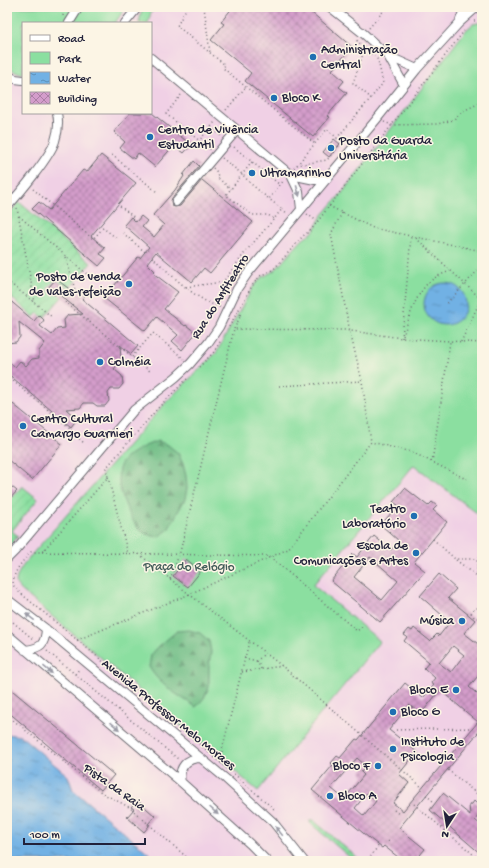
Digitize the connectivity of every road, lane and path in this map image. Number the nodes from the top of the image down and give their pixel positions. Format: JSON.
{"nodes":[{"id":1,"x":64,"y":7,"type":"edge"},
{"id":2,"x":79,"y":7,"type":"edge"},
{"id":3,"x":138,"y":7,"type":"edge"},
{"id":4,"x":187,"y":7,"type":"edge"},
{"id":5,"x":204,"y":7,"type":"edge"},
{"id":6,"x":330,"y":7,"type":"edge"},
{"id":7,"x":387,"y":7,"type":"edge"},
{"id":8,"x":465,"y":7,"type":"edge"},
{"id":9,"x":477,"y":7,"type":"edge"},
{"id":10,"x":62,"y":16,"type":"dead end"},
{"id":11,"x":482,"y":20,"type":"edge"},
{"id":12,"x":129,"y":21,"type":"edge"},
{"id":13,"x":70,"y":22,"type":"edge"},
{"id":14,"x":459,"y":22,"type":"junction"},
{"id":15,"x":470,"y":25,"type":"dead end"},
{"id":16,"x":465,"y":29,"type":"dead end"},
{"id":17,"x":364,"y":34,"type":"junction"},
{"id":18,"x":365,"y":48,"type":"junction"},
{"id":19,"x":210,"y":53,"type":"junction"},
{"id":20,"x":388,"y":56,"type":"junction"},
{"id":21,"x":152,"y":59,"type":"edge"},
{"id":22,"x":418,"y":69,"type":"junction"},
{"id":23,"x":7,"y":75,"type":"edge"},
{"id":24,"x":22,"y":80,"type":"edge"},
{"id":25,"x":404,"y":85,"type":"junction"},
{"id":26,"x":246,"y":87,"type":"junction"},
{"id":27,"x":186,"y":88,"type":"junction"},
{"id":28,"x":371,"y":98,"type":"junction"},
{"id":29,"x":482,"y":102,"type":"edge"},
{"id":30,"x":227,"y":109,"type":"dead end"},
{"id":31,"x":58,"y":114,"type":"edge"},
{"id":32,"x":220,"y":116,"type":"junction"},
{"id":33,"x":376,"y":120,"type":"junction"},
{"id":34,"x":392,"y":124,"type":"junction"},
{"id":35,"x":210,"y":127,"type":"junction"},
{"id":36,"x":237,"y":130,"type":"junction"},
{"id":37,"x":337,"y":138,"type":"junction"},
{"id":38,"x":200,"y":140,"type":"junction"},
{"id":39,"x":227,"y":141,"type":"junction"},
{"id":40,"x":315,"y":144,"type":"junction"},
{"id":41,"x":193,"y":148,"type":"dead end"},
{"id":42,"x":217,"y":154,"type":"junction"},
{"id":43,"x":112,"y":155,"type":"dead end"},
{"id":44,"x":252,"y":162,"type":"junction"},
{"id":45,"x":208,"y":164,"type":"junction"},
{"id":46,"x":297,"y":165,"type":"junction"},
{"id":47,"x":242,"y":174,"type":"junction"},
{"id":48,"x":290,"y":174,"type":"junction"},
{"id":49,"x":327,"y":179,"type":"junction"},
{"id":50,"x":29,"y":186,"type":"dead end"},
{"id":51,"x":231,"y":189,"type":"junction"},
{"id":52,"x":158,"y":192,"type":"dead end"},
{"id":53,"x":15,"y":198,"type":"junction"},
{"id":54,"x":269,"y":199,"type":"junction"},
{"id":55,"x":176,"y":202,"type":"dead end"},
{"id":56,"x":120,"y":206,"type":"dead end"},
{"id":57,"x":329,"y":206,"type":"junction"},
{"id":58,"x":7,"y":207,"type":"edge"},
{"id":59,"x":301,"y":209,"type":"junction"},
{"id":60,"x":342,"y":213,"type":"junction"},
{"id":61,"x":19,"y":216,"type":"junction"},
{"id":62,"x":135,"y":218,"type":"dead end"},
{"id":63,"x":274,"y":219,"type":"junction"},
{"id":64,"x":317,"y":222,"type":"junction"},
{"id":65,"x":123,"y":233,"type":"dead end"},
{"id":66,"x":411,"y":236,"type":"junction"},
{"id":67,"x":415,"y":237,"type":"junction"},
{"id":68,"x":118,"y":239,"type":"dead end"},
{"id":69,"x":482,"y":251,"type":"edge"},
{"id":70,"x":145,"y":252,"type":"dead end"},
{"id":71,"x":65,"y":256,"type":"junction"},
{"id":72,"x":152,"y":257,"type":"dead end"},
{"id":73,"x":482,"y":266,"type":"edge"},
{"id":74,"x":451,"y":271,"type":"junction"},
{"id":75,"x":88,"y":275,"type":"dead end"},
{"id":76,"x":7,"y":281,"type":"edge"},
{"id":77,"x":465,"y":284,"type":"junction"},
{"id":78,"x":186,"y":287,"type":"junction"},
{"id":79,"x":75,"y":290,"type":"dead end"},
{"id":80,"x":481,"y":299,"type":"edge"},
{"id":81,"x":65,"y":302,"type":"dead end"},
{"id":82,"x":35,"y":303,"type":"junction"},
{"id":83,"x":447,"y":303,"type":"dead end"},
{"id":84,"x":228,"y":310,"type":"junction"},
{"id":85,"x":237,"y":313,"type":"junction"},
{"id":86,"x":52,"y":317,"type":"dead end"},
{"id":87,"x":234,"y":329,"type":"junction"},
{"id":88,"x":226,"y":332,"type":"dead end"},
{"id":89,"x":350,"y":332,"type":"junction"},
{"id":90,"x":402,"y":338,"type":"junction"},
{"id":91,"x":222,"y":339,"type":"dead end"},
{"id":92,"x":450,"y":342,"type":"junction"},
{"id":93,"x":461,"y":342,"type":"junction"},
{"id":94,"x":482,"y":343,"type":"edge"},
{"id":95,"x":132,"y":357,"type":"junction"},
{"id":96,"x":190,"y":364,"type":"junction"},
{"id":97,"x":195,"y":371,"type":"dead end"},
{"id":98,"x":151,"y":372,"type":"dead end"},
{"id":99,"x":7,"y":376,"type":"edge"},
{"id":100,"x":189,"y":377,"type":"dead end"},
{"id":101,"x":362,"y":381,"type":"junction"},
{"id":102,"x":279,"y":386,"type":"dead end"},
{"id":103,"x":372,"y":442,"type":"junction"},
{"id":104,"x":84,"y":443,"type":"dead end"},
{"id":105,"x":432,"y":462,"type":"junction"},
{"id":106,"x":108,"y":477,"type":"junction"},
{"id":107,"x":468,"y":480,"type":"dead end"},
{"id":108,"x":433,"y":539,"type":"dead end"},
{"id":109,"x":42,"y":552,"type":"junction"},
{"id":110,"x":128,"y":554,"type":"junction"},
{"id":111,"x":140,"y":554,"type":"junction"},
{"id":112,"x":179,"y":554,"type":"junction"},
{"id":113,"x":20,"y":555,"type":"dead end"},
{"id":114,"x":482,"y":555,"type":"edge"},
{"id":115,"x":8,"y":558,"type":"edge"},
{"id":116,"x":271,"y":558,"type":"junction"},
{"id":117,"x":477,"y":558,"type":"junction"},
{"id":118,"x":25,"y":559,"type":"junction"},
{"id":119,"x":455,"y":559,"type":"junction"},
{"id":120,"x":7,"y":566,"type":"edge"},
{"id":121,"x":477,"y":576,"type":"junction"},
{"id":122,"x":170,"y":579,"type":"junction"},
{"id":123,"x":482,"y":581,"type":"edge"},
{"id":124,"x":189,"y":594,"type":"junction"},
{"id":125,"x":7,"y":599,"type":"edge"},
{"id":126,"x":482,"y":612,"type":"edge"},
{"id":127,"x":467,"y":613,"type":"dead end"},
{"id":128,"x":471,"y":613,"type":"junction"},
{"id":129,"x":7,"y":617,"type":"edge"},
{"id":130,"x":364,"y":625,"type":"dead end"},
{"id":131,"x":46,"y":629,"type":"junction"},
{"id":132,"x":7,"y":635,"type":"edge"},
{"id":133,"x":77,"y":640,"type":"junction"},
{"id":134,"x":249,"y":642,"type":"junction"},
{"id":135,"x":41,"y":646,"type":"junction"},
{"id":136,"x":25,"y":650,"type":"junction"},
{"id":137,"x":264,"y":654,"type":"junction"},
{"id":138,"x":244,"y":658,"type":"junction"},
{"id":139,"x":257,"y":661,"type":"junction"},
{"id":140,"x":282,"y":666,"type":"junction"},
{"id":141,"x":260,"y":669,"type":"junction"},
{"id":142,"x":242,"y":672,"type":"junction"},
{"id":143,"x":7,"y":715,"type":"edge"},
{"id":144,"x":472,"y":728,"type":"dead end"},
{"id":145,"x":396,"y":730,"type":"dead end"},
{"id":146,"x":201,"y":758,"type":"junction"},
{"id":147,"x":389,"y":759,"type":"junction"},
{"id":148,"x":386,"y":762,"type":"dead end"},
{"id":149,"x":184,"y":764,"type":"junction"},
{"id":150,"x":222,"y":764,"type":"junction"},
{"id":151,"x":228,"y":769,"type":"dead end"},
{"id":152,"x":448,"y":770,"type":"dead end"},
{"id":153,"x":234,"y":774,"type":"dead end"},
{"id":154,"x":181,"y":782,"type":"junction"},
{"id":155,"x":423,"y":788,"type":"dead end"},
{"id":156,"x":426,"y":796,"type":"dead end"},
{"id":157,"x":482,"y":798,"type":"edge"},
{"id":158,"x":433,"y":801,"type":"dead end"},
{"id":159,"x":414,"y":804,"type":"dead end"},
{"id":160,"x":275,"y":810,"type":"dead end"},
{"id":161,"x":394,"y":810,"type":"dead end"},
{"id":162,"x":400,"y":816,"type":"dead end"},
{"id":163,"x":388,"y":841,"type":"dead end"},
{"id":164,"x":391,"y":843,"type":"dead end"},
{"id":165,"x":379,"y":845,"type":"dead end"},
{"id":166,"x":368,"y":860,"type":"dead end"},
{"id":167,"x":191,"y":861,"type":"edge"},
{"id":168,"x":267,"y":861,"type":"edge"},
{"id":169,"x":304,"y":861,"type":"edge"},
{"id":170,"x":481,"y":861,"type":"edge"}],
"edges":[{"from":1,"to":10,"type":"path"},
{"from":2,"to":13,"type":"street"},
{"from":3,"to":12,"type":"street"},
{"from":4,"to":19,"type":"path"},
{"from":5,"to":19,"type":"path"},
{"from":6,"to":17,"type":"street"},
{"from":7,"to":17,"type":"path"},
{"from":8,"to":14,"type":"street","name":"Rua do Anfiteatro"},
{"from":9,"to":14,"type":"street","name":"Rua do Anfiteatro"},
{"from":11,"to":15,"type":"path"},
{"from":14,"to":22,"type":"street","name":"Rua do Anfiteatro"},
{"from":16,"to":34,"type":"path"},
{"from":17,"to":18,"type":"path"},
{"from":17,"to":20,"type":"street"},
{"from":18,"to":28,"type":"path"},
{"from":18,"to":28,"type":"path"},
{"from":19,"to":26,"type":"path"},
{"from":20,"to":22,"type":"street"},
{"from":20,"to":25,"type":"street"},
{"from":21,"to":27,"type":"street"},
{"from":22,"to":25,"type":"street","name":"Rua do Anfiteatro"},
{"from":23,"to":24,"type":"street"},
{"from":25,"to":33,"type":"street","name":"Rua do Anfiteatro"},
{"from":26,"to":30,"type":"path"},
{"from":26,"to":40,"type":"path"},
{"from":27,"to":32,"type":"street"},
{"from":27,"to":38,"type":"path"},
{"from":28,"to":37,"type":"path"},
{"from":29,"to":34,"type":"path"},
{"from":31,"to":53,"type":"street"},
{"from":32,"to":35,"type":"path"},
{"from":32,"to":36,"type":"street"},
{"from":33,"to":34,"type":"path"},
{"from":33,"to":49,"type":"street","name":"Rua do Anfiteatro"},
{"from":34,"to":57,"type":"path"},
{"from":35,"to":38,"type":"path"},
{"from":35,"to":39,"type":"path"},
{"from":36,"to":39,"type":"street"},
{"from":36,"to":48,"type":"street"},
{"from":37,"to":40,"type":"path"},
{"from":37,"to":46,"type":"path"},
{"from":38,"to":41,"type":"path"},
{"from":38,"to":42,"type":"path"},
{"from":39,"to":42,"type":"street"},
{"from":39,"to":44,"type":"path"},
{"from":40,"to":46,"type":"path"},
{"from":42,"to":45,"type":"street"},
{"from":42,"to":47,"type":"path"},
{"from":43,"to":52,"type":"path"},
{"from":44,"to":47,"type":"path"},
{"from":44,"to":54,"type":"path"},
{"from":45,"to":51,"type":"path"},
{"from":45,"to":55,"type":"street"},
{"from":46,"to":48,"type":"path"},
{"from":47,"to":51,"type":"path"},
{"from":47,"to":54,"type":"path"},
{"from":48,"to":49,"type":"street"},
{"from":48,"to":59,"type":"street","one_way":true},
{"from":49,"to":59,"type":"street","name":"Rua do Anfiteatro"},
{"from":50,"to":68,"type":"path"},
{"from":51,"to":63,"type":"path"},
{"from":53,"to":58,"type":"street"},
{"from":53,"to":61,"type":"path"},
{"from":54,"to":63,"type":"path"},
{"from":56,"to":62,"type":"path"},
{"from":57,"to":60,"type":"path"},
{"from":57,"to":64,"type":"path"},
{"from":59,"to":64,"type":"path"},
{"from":59,"to":84,"type":"street","name":"Rua do Anfiteatro"},
{"from":60,"to":66,"type":"path"},
{"from":60,"to":89,"type":"path"},
{"from":61,"to":71,"type":"path"},
{"from":61,"to":82,"type":"path"},
{"from":63,"to":78,"type":"path"},
{"from":64,"to":85,"type":"path"},
{"from":65,"to":70,"type":"path"},
{"from":66,"to":67,"type":"path"},
{"from":66,"to":90,"type":"path"},
{"from":67,"to":69,"type":"path"},
{"from":67,"to":74,"type":"path"},
{"from":71,"to":75,"type":"path"},
{"from":71,"to":79,"type":"path"},
{"from":72,"to":78,"type":"path"},
{"from":73,"to":77,"type":"path"},
{"from":74,"to":77,"type":"path"},
{"from":74,"to":90,"type":"path"},
{"from":76,"to":82,"type":"path"},
{"from":77,"to":80,"type":"path"},
{"from":77,"to":83,"type":"path"},
{"from":78,"to":84,"type":"path"},
{"from":80,"to":93,"type":"path"},
{"from":81,"to":95,"type":"path"},
{"from":82,"to":86,"type":"path"},
{"from":84,"to":85,"type":"path"},
{"from":84,"to":96,"type":"street","name":"Rua do Anfiteatro"},
{"from":85,"to":87,"type":"path"},
{"from":85,"to":88,"type":"path"},
{"from":87,"to":89,"type":"path"},
{"from":87,"to":112,"type":"path"},
{"from":89,"to":90,"type":"path"},
{"from":89,"to":101,"type":"path"},
{"from":90,"to":92,"type":"path"},
{"from":91,"to":97,"type":"path"},
{"from":92,"to":93,"type":"path"},
{"from":92,"to":105,"type":"path"},
{"from":93,"to":94,"type":"path"},
{"from":95,"to":96,"type":"path"},
{"from":95,"to":98,"type":"path"},
{"from":96,"to":115,"type":"street","name":"Rua do Anfiteatro"},
{"from":99,"to":104,"type":"path"},
{"from":100,"to":106,"type":"path"},
{"from":101,"to":102,"type":"path"},
{"from":101,"to":103,"type":"path"},
{"from":103,"to":105,"type":"path"},
{"from":103,"to":116,"type":"path"},
{"from":105,"to":107,"type":"path"},
{"from":106,"to":109,"type":"path"},
{"from":106,"to":110,"type":"path"},
{"from":108,"to":119,"type":"path"},
{"from":109,"to":110,"type":"path"},
{"from":109,"to":118,"type":"path"},
{"from":110,"to":111,"type":"path"},
{"from":111,"to":112,"type":"path"},
{"from":111,"to":122,"type":"path"},
{"from":112,"to":116,"type":"path"},
{"from":112,"to":122,"type":"path"},
{"from":113,"to":118,"type":"path"},
{"from":114,"to":117,"type":"path"},
{"from":115,"to":120,"type":"street","name":"Rua do Anfiteatro"},
{"from":116,"to":124,"type":"path"},
{"from":116,"to":130,"type":"path"},
{"from":117,"to":119,"type":"path"},
{"from":117,"to":121,"type":"path"},
{"from":118,"to":133,"type":"path"},
{"from":119,"to":121,"type":"path"},
{"from":121,"to":123,"type":"path"},
{"from":122,"to":124,"type":"path"},
{"from":124,"to":133,"type":"path"},
{"from":124,"to":134,"type":"path"},
{"from":131,"to":125,"type":"street","name":"Avenida Professor Melo Moraes","one_way":true},
{"from":126,"to":128,"type":"path"},
{"from":126,"to":128,"type":"path"},
{"from":127,"to":128,"type":"path"},
{"from":129,"to":135,"type":"path"},
{"from":131,"to":135,"type":"street"},
{"from":131,"to":146,"type":"street","name":"Avenida Professor Melo Moraes"},
{"from":132,"to":136,"type":"street"},
{"from":133,"to":150,"type":"path"},
{"from":134,"to":137,"type":"path"},
{"from":134,"to":138,"type":"path"},
{"from":135,"to":136,"type":"street"},
{"from":135,"to":149,"type":"path"},
{"from":136,"to":154,"type":"street","one_way":true},
{"from":137,"to":139,"type":"path"},
{"from":137,"to":140,"type":"path"},
{"from":138,"to":139,"type":"path"},
{"from":138,"to":142,"type":"path"},
{"from":139,"to":141,"type":"path"},
{"from":140,"to":141,"type":"path"},
{"from":140,"to":147,"type":"path"},
{"from":141,"to":142,"type":"path"},
{"from":142,"to":150,"type":"path"},
{"from":143,"to":167,"type":"path","name":"Pista da Raia"},
{"from":144,"to":145,"type":"path"},
{"from":146,"to":149,"type":"street"},
{"from":169,"to":146,"type":"street","name":"Avenida Professor Melo Moraes","one_way":true},
{"from":147,"to":148,"type":"path"},
{"from":147,"to":155,"type":"path"},
{"from":149,"to":154,"type":"street"},
{"from":150,"to":151,"type":"path"},
{"from":152,"to":157,"type":"path"},
{"from":153,"to":160,"type":"path"},
{"from":154,"to":168,"type":"street","one_way":true},
{"from":156,"to":158,"type":"path"},
{"from":159,"to":170,"type":"path"},
{"from":161,"to":162,"type":"path"},
{"from":163,"to":164,"type":"path"},
{"from":165,"to":166,"type":"path"}]}
